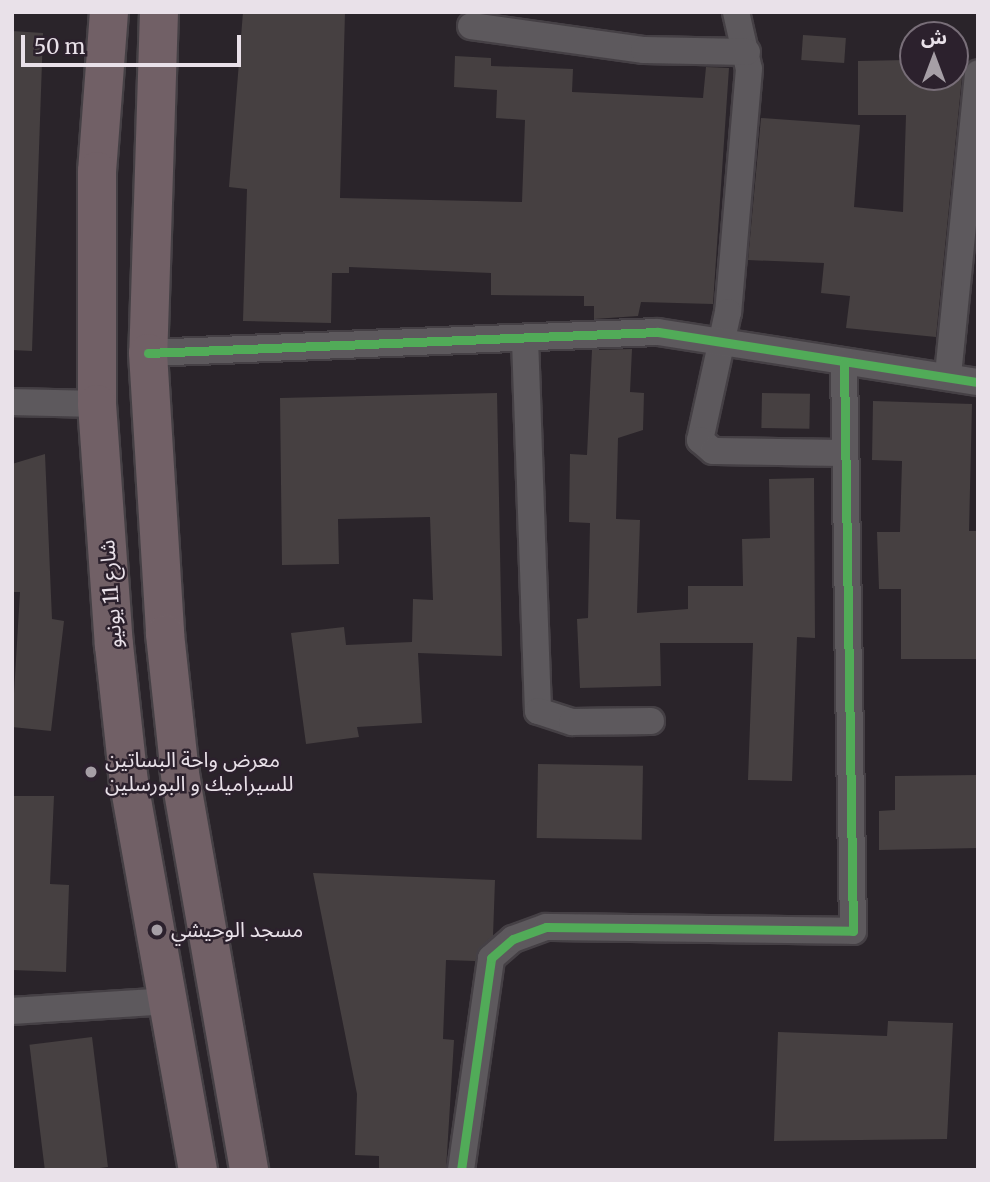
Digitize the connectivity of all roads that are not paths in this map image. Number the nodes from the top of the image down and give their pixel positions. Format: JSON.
{"nodes":[{"id":1,"x":109,"y":12,"type":"edge"},
{"id":2,"x":159,"y":12,"type":"edge"},
{"id":3,"x":736,"y":12,"type":"edge"},
{"id":4,"x":471,"y":26,"type":"dead end"},
{"id":5,"x":747,"y":52,"type":"junction"},
{"id":6,"x":978,"y":74,"type":"edge"},
{"id":7,"x":525,"y":339,"type":"junction"},
{"id":8,"x":719,"y":343,"type":"junction"},
{"id":9,"x":148,"y":353,"type":"junction"},
{"id":10,"x":844,"y":362,"type":"junction"},
{"id":11,"x":948,"y":375,"type":"junction"},
{"id":12,"x":978,"y":382,"type":"edge"},
{"id":13,"x":12,"y":402,"type":"edge"},
{"id":14,"x":97,"y":404,"type":"junction"},
{"id":15,"x":844,"y":453,"type":"junction"},
{"id":16,"x":172,"y":694,"type":"junction"},
{"id":17,"x":120,"y":701,"type":"junction"},
{"id":18,"x":651,"y":721,"type":"dead end"},
{"id":19,"x":169,"y":1001,"type":"junction"},
{"id":20,"x":12,"y":1011,"type":"edge"},
{"id":21,"x":198,"y":1170,"type":"edge"},
{"id":22,"x":249,"y":1170,"type":"edge"},
{"id":23,"x":461,"y":1170,"type":"edge"}],
"edges":[{"from":1,"to":14,"type":"highway","name":"شارع 11 يونيو"},
{"from":2,"to":9,"type":"highway"},
{"from":3,"to":5,"type":"street"},
{"from":4,"to":5,"type":"street"},
{"from":5,"to":8,"type":"street"},
{"from":6,"to":11,"type":"street"},
{"from":7,"to":8,"type":"street"},
{"from":7,"to":9,"type":"street"},
{"from":7,"to":18,"type":"street"},
{"from":8,"to":10,"type":"street"},
{"from":8,"to":15,"type":"street"},
{"from":9,"to":16,"type":"highway"},
{"from":10,"to":11,"type":"street"},
{"from":10,"to":15,"type":"street"},
{"from":11,"to":12,"type":"street"},
{"from":13,"to":14,"type":"street"},
{"from":14,"to":17,"type":"highway","name":"شارع 11 يونيو"},
{"from":15,"to":23,"type":"street"},
{"from":16,"to":17,"type":"highway"},
{"from":16,"to":22,"type":"highway"},
{"from":17,"to":19,"type":"highway","name":"شارع 11 يونيو"},
{"from":19,"to":20,"type":"street"},
{"from":19,"to":21,"type":"highway","name":"شارع 11 يونيو"}]}
